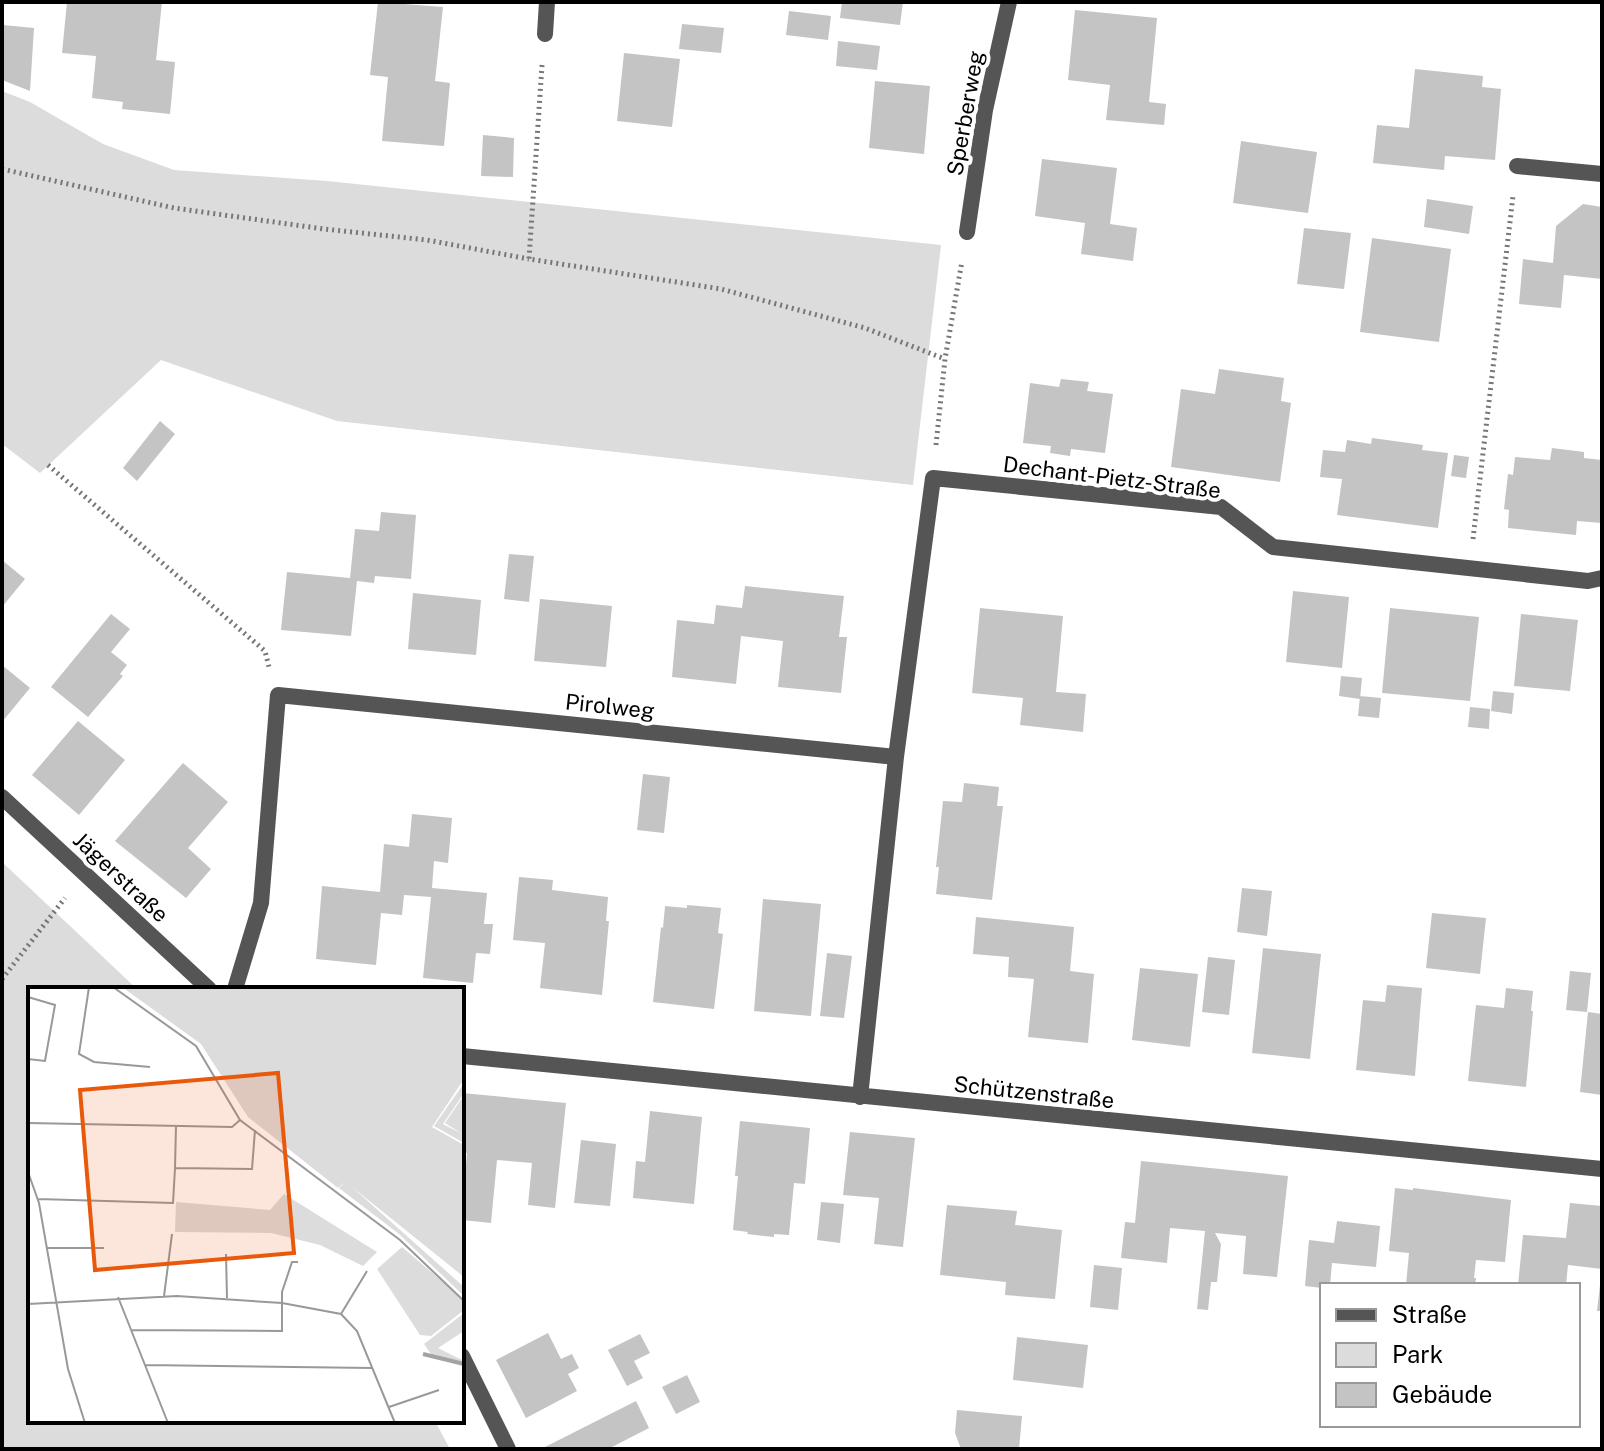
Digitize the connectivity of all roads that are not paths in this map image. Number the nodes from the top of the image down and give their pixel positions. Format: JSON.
{"nodes":[{"id":1,"x":547,"y":2,"type":"edge"},
{"id":2,"x":1009,"y":2,"type":"edge"},
{"id":3,"x":545,"y":34,"type":"road end"},
{"id":4,"x":1517,"y":166,"type":"road end"},
{"id":5,"x":1602,"y":174,"type":"edge"},
{"id":6,"x":967,"y":232,"type":"road end"},
{"id":7,"x":1602,"y":578,"type":"edge"},
{"id":8,"x":896,"y":757,"type":"junction"},
{"id":9,"x":2,"y":797,"type":"edge"},
{"id":10,"x":207,"y":987,"type":"edge"},
{"id":11,"x":236,"y":987,"type":"edge"},
{"id":12,"x":464,"y":1056,"type":"edge"},
{"id":13,"x":860,"y":1097,"type":"junction"},
{"id":14,"x":1602,"y":1169,"type":"edge"},
{"id":15,"x":464,"y":1360,"type":"edge"},
{"id":16,"x":508,"y":1449,"type":"edge"}],
"edges":[{"from":1,"to":3,"type":"street"},
{"from":2,"to":6,"type":"street","name":"Sperberweg"},
{"from":4,"to":5,"type":"street"},
{"from":7,"to":8,"type":"street","name":"Dechant-Pietz-Straße"},
{"from":8,"to":11,"type":"street","name":"Pirolweg"},
{"from":8,"to":13,"type":"street"},
{"from":9,"to":10,"type":"street","name":"Jägerstraße"},
{"from":12,"to":13,"type":"street","name":"Schützenstraße"},
{"from":13,"to":14,"type":"street","name":"Schützenstraße"},
{"from":15,"to":16,"type":"street"}]}
